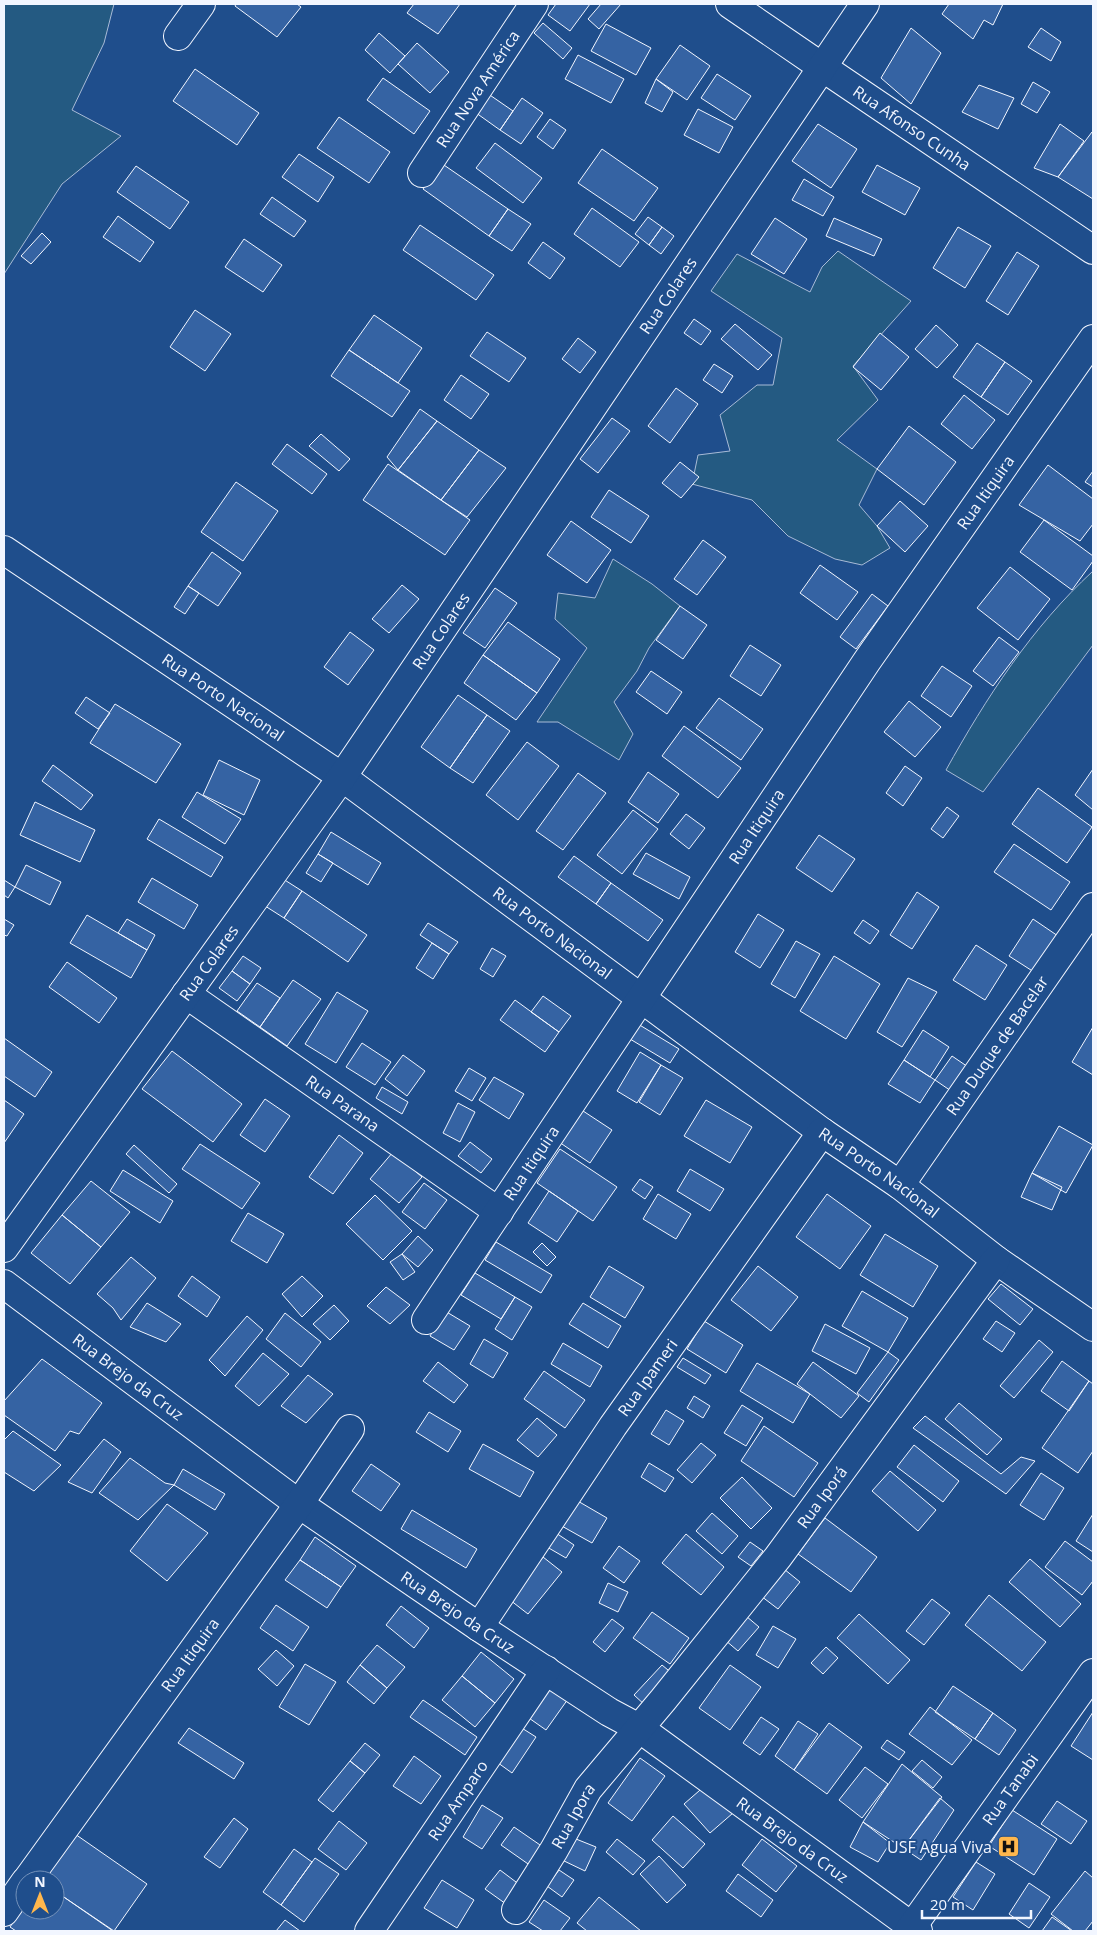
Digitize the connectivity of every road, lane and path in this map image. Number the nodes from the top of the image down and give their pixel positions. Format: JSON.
{"nodes":[{"id":1,"x":201,"y":4,"type":"edge"},
{"id":2,"x":534,"y":4,"type":"edge"},
{"id":3,"x":730,"y":4,"type":"edge"},
{"id":4,"x":865,"y":4,"type":"edge"},
{"id":5,"x":178,"y":36,"type":"dead end"},
{"id":6,"x":822,"y":67,"type":"junction"},
{"id":7,"x":422,"y":173,"type":"dead end"},
{"id":8,"x":1093,"y":250,"type":"edge"},
{"id":9,"x":1093,"y":339,"type":"edge"},
{"id":10,"x":4,"y":550,"type":"edge"},
{"id":11,"x":342,"y":777,"type":"junction"},
{"id":12,"x":1093,"y":906,"type":"edge"},
{"id":13,"x":186,"y":994,"type":"junction"},
{"id":14,"x":642,"y":998,"type":"junction"},
{"id":15,"x":822,"y":1132,"type":"junction"},
{"id":16,"x":900,"y":1185,"type":"junction"},
{"id":17,"x":499,"y":1212,"type":"junction"},
{"id":18,"x":4,"y":1248,"type":"edge"},
{"id":19,"x":996,"y":1260,"type":"junction"},
{"id":20,"x":4,"y":1284,"type":"edge"},
{"id":21,"x":426,"y":1320,"type":"dead end"},
{"id":22,"x":1093,"y":1327,"type":"edge"},
{"id":23,"x":350,"y":1429,"type":"dead end"},
{"id":24,"x":299,"y":1504,"type":"junction"},
{"id":25,"x":479,"y":1627,"type":"junction"},
{"id":26,"x":546,"y":1670,"type":"junction"},
{"id":27,"x":1093,"y":1673,"type":"edge"},
{"id":28,"x":639,"y":1728,"type":"junction"},
{"id":29,"x":34,"y":1870,"type":"edge"},
{"id":30,"x":15,"y":1896,"type":"edge"},
{"id":31,"x":516,"y":1910,"type":"dead end"},
{"id":32,"x":4,"y":1912,"type":"edge"},
{"id":33,"x":913,"y":1930,"type":"edge"},
{"id":34,"x":369,"y":1931,"type":"edge"}],
"edges":[{"from":1,"to":5,"type":"street"},
{"from":2,"to":7,"type":"street","name":"Rua Nova América"},
{"from":3,"to":6,"type":"street","name":"Rua Afonso Cunha"},
{"from":4,"to":6,"type":"street","name":"Rua Colares"},
{"from":6,"to":8,"type":"street","name":"Rua Afonso Cunha"},
{"from":6,"to":11,"type":"street","name":"Rua Colares"},
{"from":9,"to":14,"type":"street","name":"Rua Itiquira"},
{"from":10,"to":11,"type":"street","name":"Rua Porto Nacional"},
{"from":11,"to":13,"type":"street","name":"Rua Colares"},
{"from":11,"to":14,"type":"street","name":"Rua Porto Nacional"},
{"from":12,"to":16,"type":"street","name":"Rua Duque de Bacelar"},
{"from":13,"to":17,"type":"street","name":"Rua Parana"},
{"from":13,"to":18,"type":"street","name":"Rua Colares"},
{"from":14,"to":15,"type":"street","name":"Rua Porto Nacional"},
{"from":14,"to":17,"type":"street","name":"Rua Itiquira"},
{"from":15,"to":16,"type":"street","name":"Rua Porto Nacional"},
{"from":15,"to":25,"type":"street","name":"Rua Ipameri"},
{"from":16,"to":19,"type":"street","name":"Rua Porto Nacional"},
{"from":17,"to":21,"type":"street","name":"Rua Itiquira"},
{"from":19,"to":22,"type":"street","name":"Rua Porto Nacional"},
{"from":19,"to":28,"type":"street","name":"Rua Iporá"},
{"from":20,"to":24,"type":"street","name":"Rua Brejo da Cruz"},
{"from":23,"to":24,"type":"street","name":"Rua Itiquira"},
{"from":24,"to":25,"type":"street","name":"Rua Brejo da Cruz"},
{"from":24,"to":29,"type":"street","name":"Rua Itiquira"},
{"from":25,"to":26,"type":"street","name":"Rua Brejo da Cruz"},
{"from":26,"to":28,"type":"street","name":"Rua Brejo da Cruz"},
{"from":26,"to":34,"type":"street","name":"Rua Amparo"},
{"from":27,"to":33,"type":"street","name":"Rua Tanabi"},
{"from":28,"to":31,"type":"street","name":"Rua Ipora"},
{"from":28,"to":33,"type":"street","name":"Rua Brejo da Cruz"},
{"from":30,"to":32,"type":"street","name":"Rua Itiquira"}]}
